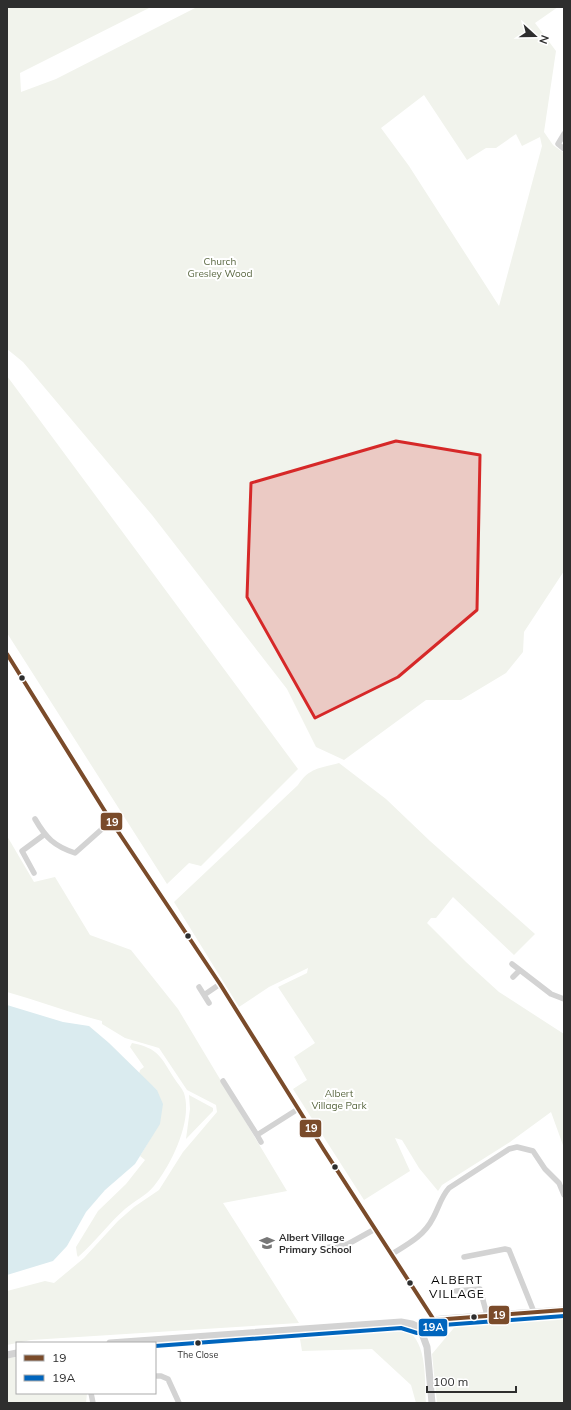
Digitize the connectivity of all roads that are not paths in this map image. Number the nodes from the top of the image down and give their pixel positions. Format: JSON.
{"nodes":[{"id":1,"x":564,"y":134,"type":"edge"},
{"id":2,"x":564,"y":150,"type":"edge"},
{"id":3,"x":7,"y":654,"type":"edge"},
{"id":4,"x":35,"y":819,"type":"dead end"},
{"id":5,"x":111,"y":821,"type":"junction"},
{"id":6,"x":44,"y":834,"type":"junction"},
{"id":7,"x":34,"y":873,"type":"dead end"},
{"id":8,"x":512,"y":964,"type":"dead end"},
{"id":9,"x":519,"y":971,"type":"junction"},
{"id":10,"x":513,"y":977,"type":"dead end"},
{"id":11,"x":220,"y":984,"type":"junction"},
{"id":12,"x":199,"y":986,"type":"dead end"},
{"id":13,"x":204,"y":995,"type":"junction"},
{"id":14,"x":564,"y":999,"type":"edge"},
{"id":15,"x":209,"y":1003,"type":"dead end"},
{"id":16,"x":223,"y":1081,"type":"dead end"},
{"id":17,"x":298,"y":1109,"type":"junction"},
{"id":18,"x":257,"y":1135,"type":"junction"},
{"id":19,"x":261,"y":1142,"type":"dead end"},
{"id":20,"x":564,"y":1195,"type":"edge"},
{"id":21,"x":375,"y":1228,"type":"junction"},
{"id":22,"x":325,"y":1248,"type":"dead end"},
{"id":23,"x":392,"y":1254,"type":"junction"},
{"id":24,"x":464,"y":1257,"type":"dead end"},
{"id":25,"x":456,"y":1291,"type":"dead end"},
{"id":26,"x":564,"y":1310,"type":"edge"},
{"id":27,"x":534,"y":1312,"type":"junction"},
{"id":28,"x":487,"y":1315,"type":"junction"},
{"id":29,"x":434,"y":1320,"type":"junction"},
{"id":30,"x":420,"y":1328,"type":"junction"},
{"id":31,"x":124,"y":1342,"type":"edge"},
{"id":32,"x":156,"y":1376,"type":"edge"},
{"id":33,"x":179,"y":1403,"type":"edge"},
{"id":34,"x":432,"y":1403,"type":"edge"}],
"edges":[{"from":1,"to":2,"type":"street"},
{"from":3,"to":5,"type":"street"},
{"from":4,"to":6,"type":"street"},
{"from":5,"to":6,"type":"street"},
{"from":5,"to":11,"type":"street"},
{"from":6,"to":7,"type":"street"},
{"from":8,"to":9,"type":"street"},
{"from":9,"to":10,"type":"street"},
{"from":9,"to":14,"type":"street"},
{"from":11,"to":13,"type":"street"},
{"from":11,"to":17,"type":"street"},
{"from":12,"to":13,"type":"street"},
{"from":13,"to":15,"type":"street"},
{"from":16,"to":18,"type":"street"},
{"from":17,"to":18,"type":"street"},
{"from":17,"to":21,"type":"street"},
{"from":18,"to":19,"type":"street"},
{"from":20,"to":23,"type":"street"},
{"from":21,"to":22,"type":"street"},
{"from":21,"to":23,"type":"street"},
{"from":23,"to":29,"type":"street"},
{"from":24,"to":27,"type":"street"},
{"from":25,"to":28,"type":"street"},
{"from":26,"to":27,"type":"street"},
{"from":27,"to":28,"type":"street"},
{"from":28,"to":29,"type":"street"},
{"from":29,"to":30,"type":"street"},
{"from":30,"to":31,"type":"street"},
{"from":30,"to":34,"type":"street"},
{"from":32,"to":33,"type":"street"}]}
